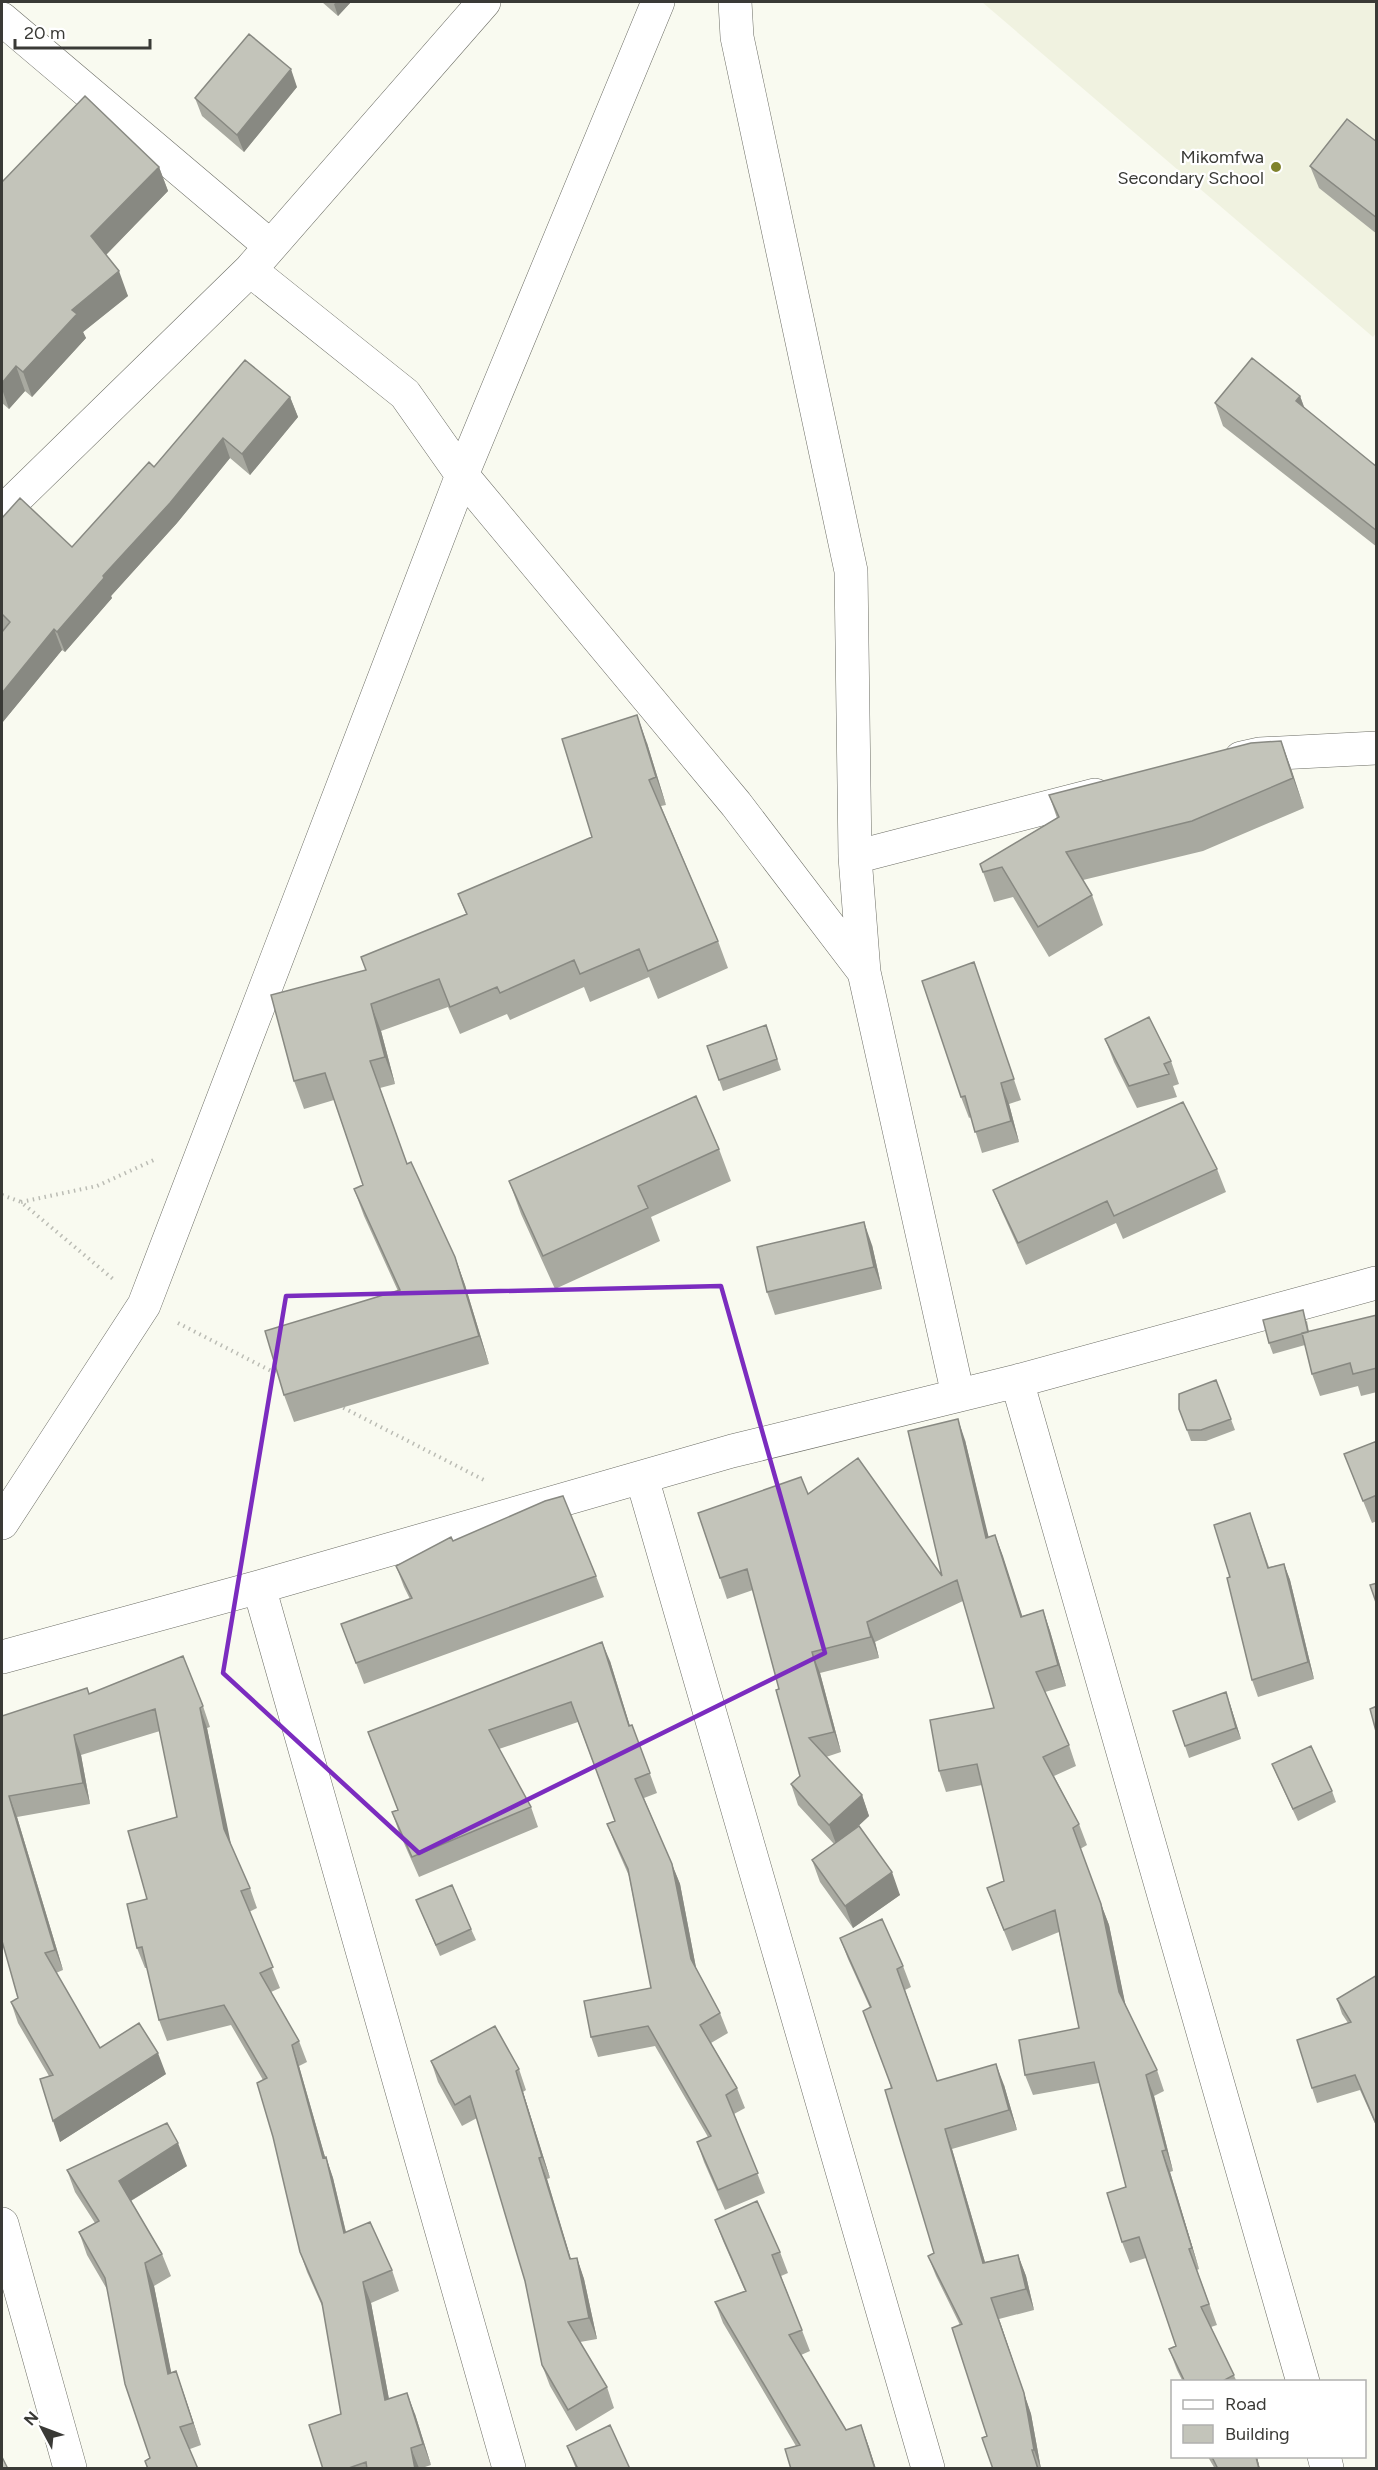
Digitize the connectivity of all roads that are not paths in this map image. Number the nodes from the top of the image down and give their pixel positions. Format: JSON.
{"nodes":[{"id":1,"x":484,"y":2,"type":"edge"},
{"id":2,"x":658,"y":2,"type":"edge"},
{"id":3,"x":735,"y":2,"type":"edge"},
{"id":4,"x":2,"y":19,"type":"edge"},
{"id":5,"x":260,"y":257,"type":"junction"},
{"id":6,"x":462,"y":475,"type":"junction"},
{"id":7,"x":2,"y":512,"type":"edge"},
{"id":8,"x":1377,"y":748,"type":"edge"},
{"id":9,"x":1213,"y":765,"type":"edge"},
{"id":10,"x":1121,"y":789,"type":"edge"},
{"id":11,"x":855,"y":857,"type":"junction"},
{"id":12,"x":864,"y":972,"type":"junction"},
{"id":13,"x":1377,"y":1283,"type":"edge"},
{"id":14,"x":1017,"y":1381,"type":"junction"},
{"id":15,"x":958,"y":1395,"type":"junction"},
{"id":16,"x":642,"y":1478,"type":"junction"},
{"id":17,"x":2,"y":1522,"type":"edge"},
{"id":18,"x":259,"y":1587,"type":"junction"},
{"id":19,"x":2,"y":1657,"type":"edge"},
{"id":20,"x":2,"y":2224,"type":"edge"},
{"id":21,"x":1302,"y":2380,"type":"edge"},
{"id":22,"x":70,"y":2469,"type":"edge"},
{"id":23,"x":509,"y":2469,"type":"edge"},
{"id":24,"x":928,"y":2469,"type":"edge"}],
"edges":[{"from":1,"to":5,"type":"street"},
{"from":2,"to":6,"type":"street"},
{"from":3,"to":11,"type":"street"},
{"from":4,"to":5,"type":"street"},
{"from":5,"to":6,"type":"street"},
{"from":5,"to":7,"type":"street"},
{"from":6,"to":12,"type":"street"},
{"from":6,"to":17,"type":"street"},
{"from":8,"to":9,"type":"street"},
{"from":10,"to":11,"type":"street"},
{"from":11,"to":12,"type":"street"},
{"from":12,"to":15,"type":"street"},
{"from":13,"to":14,"type":"street"},
{"from":14,"to":15,"type":"street"},
{"from":14,"to":21,"type":"street"},
{"from":15,"to":16,"type":"street"},
{"from":16,"to":18,"type":"street"},
{"from":16,"to":24,"type":"street"},
{"from":18,"to":19,"type":"street"},
{"from":18,"to":23,"type":"street"},
{"from":20,"to":22,"type":"street"}]}
